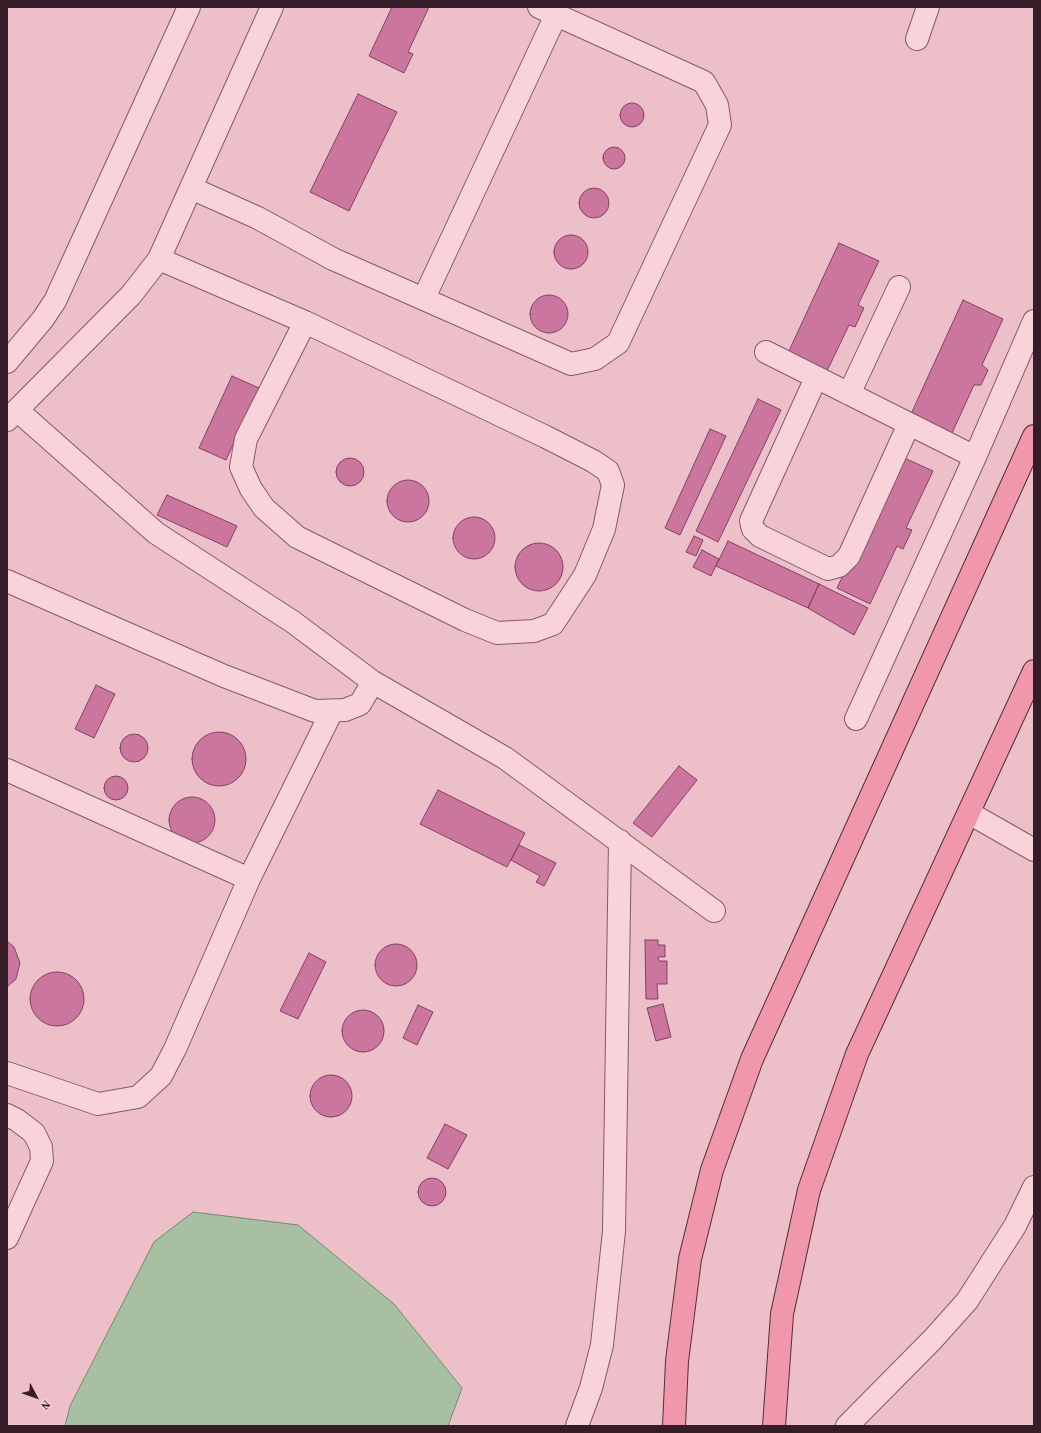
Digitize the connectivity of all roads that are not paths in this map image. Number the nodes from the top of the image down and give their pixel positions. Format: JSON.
{"nodes":[{"id":1,"x":189,"y":7,"type":"edge"},
{"id":2,"x":272,"y":7,"type":"edge"},
{"id":3,"x":928,"y":7,"type":"edge"},
{"id":4,"x":548,"y":11,"type":"edge"},
{"id":5,"x":917,"y":39,"type":"dead end"},
{"id":6,"x":191,"y":188,"type":"junction"},
{"id":7,"x":159,"y":258,"type":"junction"},
{"id":8,"x":899,"y":287,"type":"dead end"},
{"id":9,"x":424,"y":298,"type":"junction"},
{"id":10,"x":1034,"y":320,"type":"edge"},
{"id":11,"x":305,"y":322,"type":"junction"},
{"id":12,"x":766,"y":352,"type":"dead end"},
{"id":13,"x":7,"y":362,"type":"edge"},
{"id":14,"x":816,"y":378,"type":"junction"},
{"id":15,"x":849,"y":394,"type":"junction"},
{"id":16,"x":12,"y":415,"type":"edge"},
{"id":17,"x":909,"y":424,"type":"junction"},
{"id":18,"x":1034,"y":436,"type":"edge"},
{"id":19,"x":975,"y":457,"type":"junction"},
{"id":20,"x":7,"y":581,"type":"edge"},
{"id":21,"x":1034,"y":671,"type":"edge"},
{"id":22,"x":373,"y":682,"type":"junction"},
{"id":23,"x":332,"y":711,"type":"junction"},
{"id":24,"x":856,"y":719,"type":"dead end"},
{"id":25,"x":7,"y":770,"type":"edge"},
{"id":26,"x":969,"y":813,"type":"junction"},
{"id":27,"x":620,"y":841,"type":"junction"},
{"id":28,"x":1034,"y":850,"type":"edge"},
{"id":29,"x":249,"y":879,"type":"junction"},
{"id":30,"x":714,"y":911,"type":"dead end"},
{"id":31,"x":7,"y":1073,"type":"edge"},
{"id":32,"x":7,"y":1115,"type":"edge"},
{"id":33,"x":1034,"y":1187,"type":"edge"},
{"id":34,"x":7,"y":1238,"type":"edge"},
{"id":35,"x":577,"y":1426,"type":"edge"},
{"id":36,"x":674,"y":1426,"type":"edge"},
{"id":37,"x":774,"y":1426,"type":"edge"},
{"id":38,"x":847,"y":1426,"type":"edge"}],
"edges":[{"from":1,"to":13,"type":"street"},
{"from":2,"to":6,"type":"street"},
{"from":3,"to":5,"type":"street"},
{"from":4,"to":9,"type":"street"},
{"from":4,"to":9,"type":"street"},
{"from":6,"to":7,"type":"street"},
{"from":6,"to":9,"type":"street"},
{"from":7,"to":11,"type":"street"},
{"from":7,"to":16,"type":"street"},
{"from":8,"to":15,"type":"street"},
{"from":10,"to":19,"type":"street"},
{"from":11,"to":11,"type":"street"},
{"from":12,"to":14,"type":"street"},
{"from":14,"to":15,"type":"street"},
{"from":14,"to":17,"type":"street"},
{"from":15,"to":17,"type":"street"},
{"from":16,"to":22,"type":"street"},
{"from":17,"to":19,"type":"street"},
{"from":18,"to":36,"type":"main road"},
{"from":19,"to":24,"type":"street"},
{"from":20,"to":23,"type":"street"},
{"from":21,"to":26,"type":"main road"},
{"from":22,"to":23,"type":"street"},
{"from":22,"to":27,"type":"street"},
{"from":23,"to":29,"type":"street"},
{"from":25,"to":29,"type":"street"},
{"from":26,"to":28,"type":"street"},
{"from":26,"to":37,"type":"main road"},
{"from":27,"to":30,"type":"street"},
{"from":27,"to":35,"type":"street"},
{"from":29,"to":31,"type":"street"},
{"from":32,"to":34,"type":"street"},
{"from":33,"to":38,"type":"street"}]}
